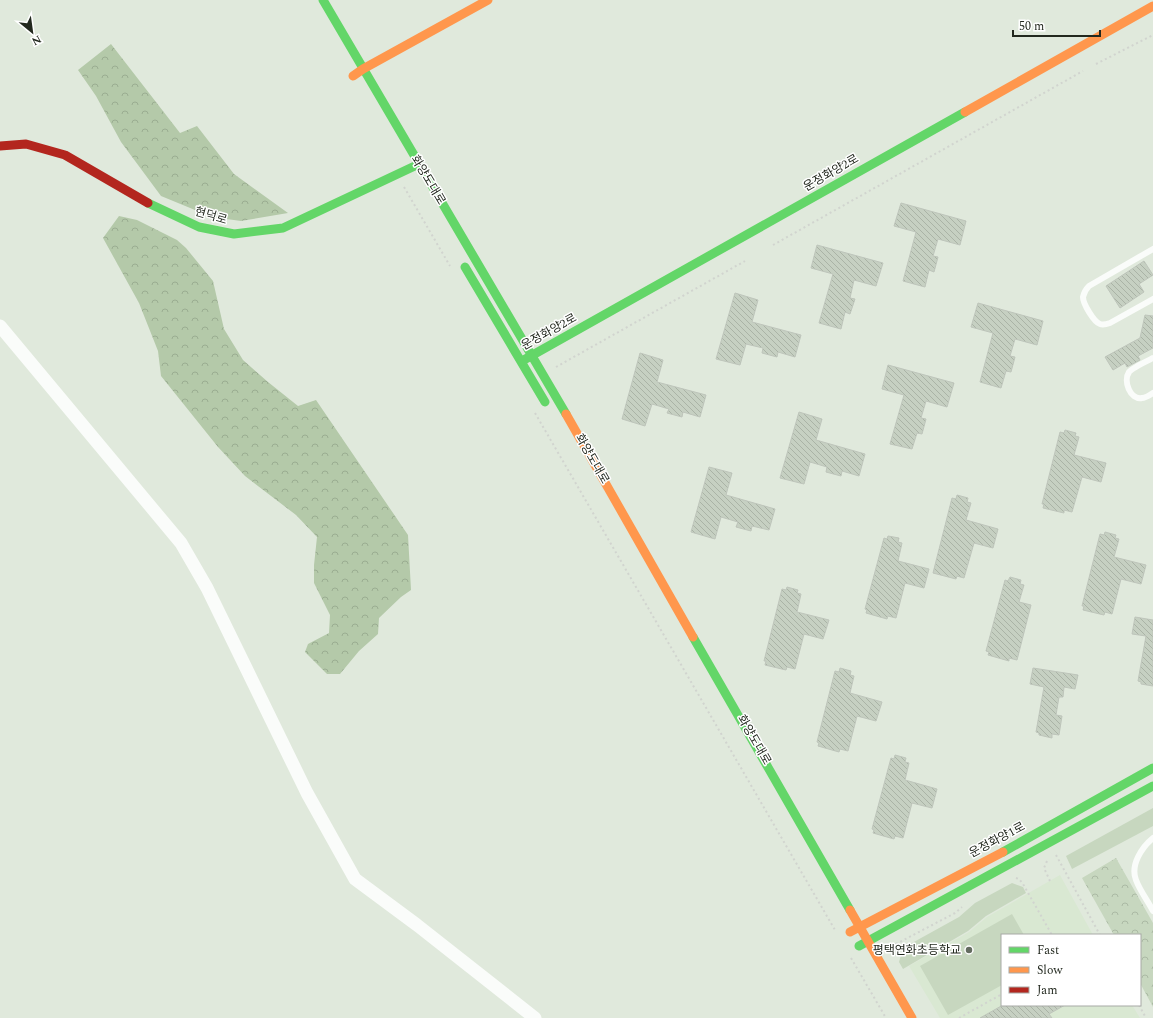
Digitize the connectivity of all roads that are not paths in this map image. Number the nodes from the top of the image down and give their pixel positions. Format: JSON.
{"nodes":[{"id":1,"x":323,"y":0,"type":"edge"},
{"id":2,"x":488,"y":0,"type":"edge"},
{"id":3,"x":1153,"y":6,"type":"edge"},
{"id":4,"x":355,"y":61,"type":"junction"},
{"id":5,"x":363,"y":69,"type":"junction"},
{"id":6,"x":0,"y":146,"type":"edge"},
{"id":7,"x":419,"y":164,"type":"junction"},
{"id":8,"x":782,"y":226,"type":"dead end"},
{"id":9,"x":748,"y":245,"type":"dead end"},
{"id":10,"x":1153,"y":250,"type":"edge"},
{"id":11,"x":460,"y":258,"type":"dead end"},
{"id":12,"x":1153,"y":299,"type":"edge"},
{"id":13,"x":0,"y":326,"type":"edge"},
{"id":14,"x":532,"y":355,"type":"junction"},
{"id":15,"x":1153,"y":358,"type":"edge"},
{"id":16,"x":521,"y":361,"type":"junction"},
{"id":17,"x":542,"y":364,"type":"junction"},
{"id":18,"x":527,"y":372,"type":"junction"},
{"id":19,"x":1153,"y":393,"type":"edge"},
{"id":20,"x":551,"y":413,"type":"dead end"},
{"id":21,"x":1153,"y":768,"type":"edge"},
{"id":22,"x":1153,"y":786,"type":"edge"},
{"id":23,"x":1153,"y":838,"type":"edge"},
{"id":24,"x":1153,"y":911,"type":"edge"},
{"id":25,"x":859,"y":926,"type":"junction"},
{"id":26,"x":863,"y":947,"type":"junction"},
{"id":27,"x":535,"y":1018,"type":"edge"},
{"id":28,"x":912,"y":1018,"type":"edge"}],
"edges":[{"from":1,"to":4,"type":"street","name":"화양도대로"},
{"from":2,"to":5,"type":"street"},
{"from":3,"to":14,"type":"street","name":"운정화양2로"},
{"from":4,"to":5,"type":"street","name":"화양도대로"},
{"from":4,"to":5,"type":"street","name":"화양도대로"},
{"from":5,"to":7,"type":"street","name":"화양도대로"},
{"from":6,"to":7,"type":"street","name":"현덕로"},
{"from":7,"to":14,"type":"street","name":"화양도대로"},
{"from":8,"to":9,"type":"street"},
{"from":10,"to":12,"type":"lane"},
{"from":11,"to":16,"type":"street"},
{"from":13,"to":27,"type":"street"},
{"from":14,"to":16,"type":"street","name":"운정화양2로"},
{"from":14,"to":17,"type":"street","name":"화양도대로"},
{"from":15,"to":19,"type":"lane"},
{"from":16,"to":18,"type":"street"},
{"from":17,"to":18,"type":"street","name":"운정화양2로"},
{"from":17,"to":25,"type":"street","name":"화양도대로"},
{"from":18,"to":20,"type":"street"},
{"from":21,"to":25,"type":"street","name":"운정화양1로"},
{"from":22,"to":26,"type":"street"},
{"from":23,"to":24,"type":"lane"},
{"from":25,"to":26,"type":"street","name":"화양도대로"},
{"from":25,"to":26,"type":"street","name":"운정화양1로"},
{"from":26,"to":28,"type":"street"}]}
